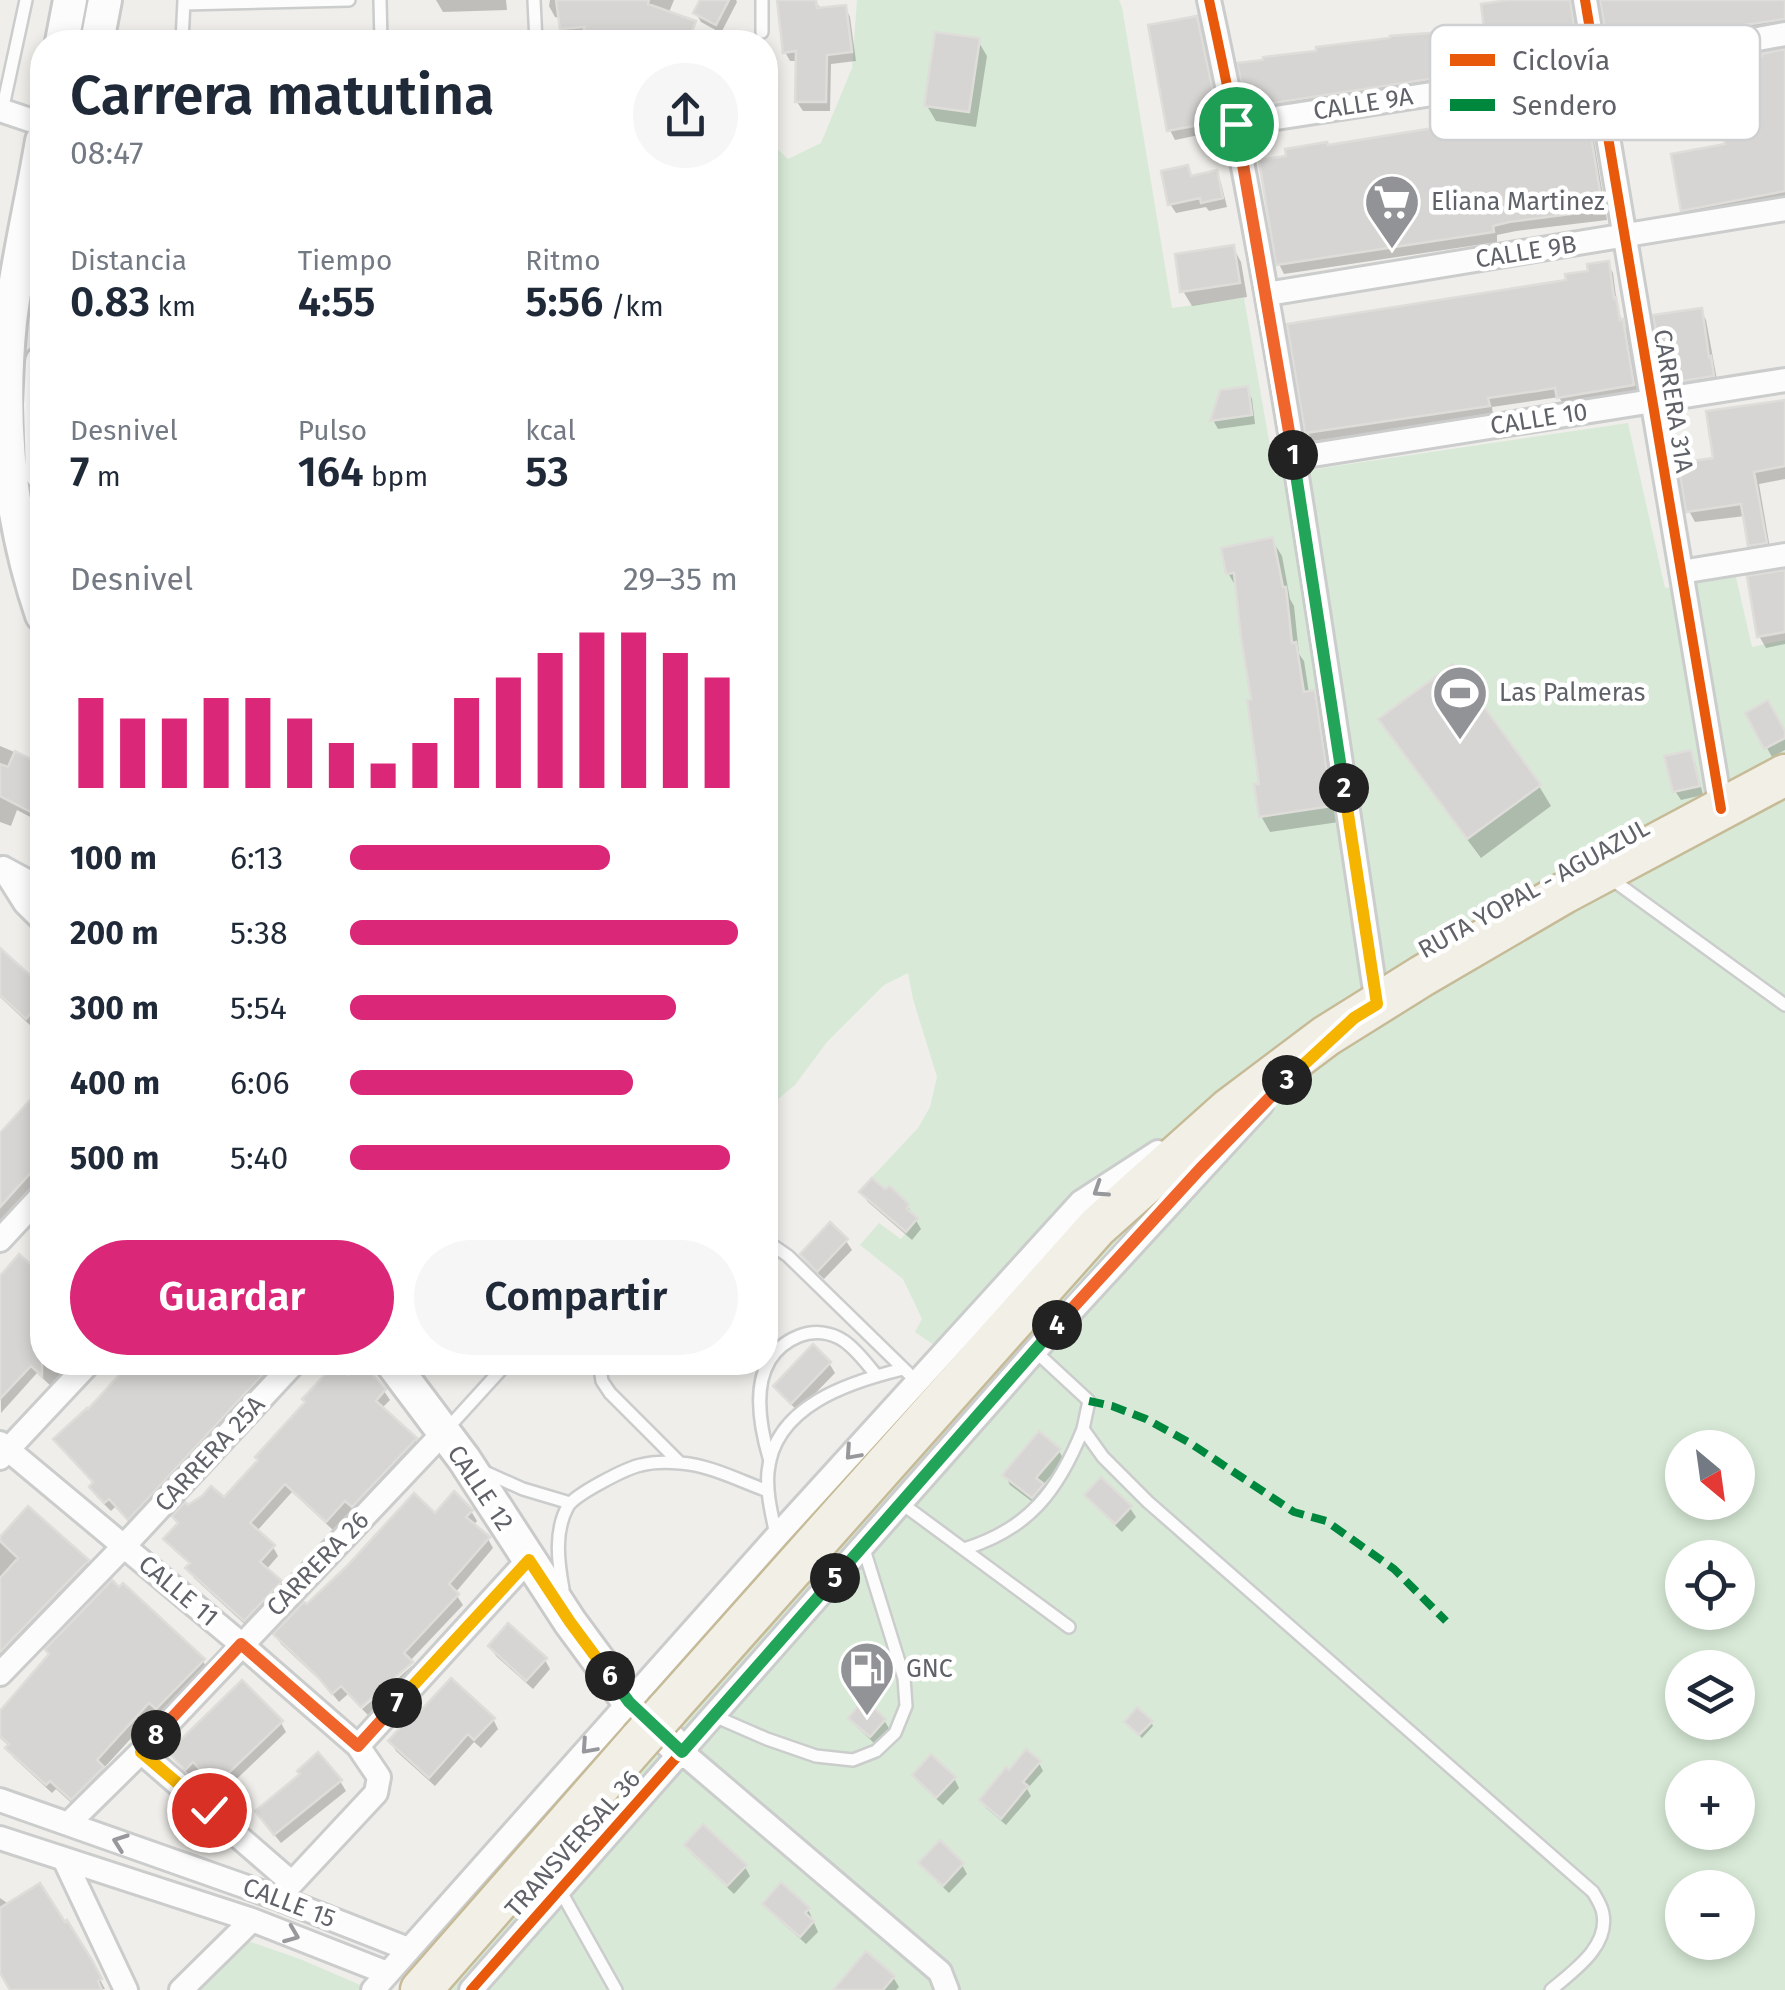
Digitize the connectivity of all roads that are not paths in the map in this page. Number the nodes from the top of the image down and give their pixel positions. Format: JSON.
{"nodes":[{"id":1,"x":26,"y":0,"type":"edge"},
{"id":2,"x":70,"y":0,"type":"edge"},
{"id":3,"x":105,"y":0,"type":"edge"},
{"id":4,"x":349,"y":0,"type":"edge"},
{"id":5,"x":380,"y":0,"type":"edge"},
{"id":6,"x":534,"y":0,"type":"edge"},
{"id":7,"x":762,"y":0,"type":"edge"},
{"id":8,"x":1209,"y":0,"type":"edge"},
{"id":9,"x":1585,"y":0,"type":"edge"},
{"id":10,"x":184,"y":2,"type":"edge"},
{"id":11,"x":1589,"y":25,"type":"edge"},
{"id":12,"x":64,"y":30,"type":"edge"},
{"id":13,"x":99,"y":30,"type":"edge"},
{"id":14,"x":183,"y":30,"type":"edge"},
{"id":15,"x":381,"y":30,"type":"edge"},
{"id":16,"x":535,"y":30,"type":"edge"},
{"id":17,"x":762,"y":30,"type":"edge"},
{"id":18,"x":1785,"y":34,"type":"edge"},
{"id":19,"x":1760,"y":38,"type":"edge"},
{"id":20,"x":1430,"y":94,"type":"edge"},
{"id":21,"x":1,"y":114,"type":"edge"},
{"id":22,"x":30,"y":121,"type":"edge"},
{"id":23,"x":1236,"y":124,"type":"junction"},
{"id":24,"x":1608,"y":140,"type":"edge"},
{"id":25,"x":1785,"y":209,"type":"edge"},
{"id":26,"x":30,"y":210,"type":"edge"},
{"id":27,"x":1625,"y":236,"type":"junction"},
{"id":28,"x":1267,"y":294,"type":"junction"},
{"id":29,"x":1785,"y":380,"type":"edge"},
{"id":30,"x":1652,"y":401,"type":"junction"},
{"id":31,"x":4,"y":453,"type":"edge"},
{"id":32,"x":1294,"y":458,"type":"junction"},
{"id":33,"x":1785,"y":555,"type":"edge"},
{"id":34,"x":1681,"y":572,"type":"junction"},
{"id":35,"x":30,"y":579,"type":"edge"},
{"id":36,"x":1785,"y":775,"type":"edge"},
{"id":37,"x":1721,"y":809,"type":"junction"},
{"id":38,"x":1,"y":867,"type":"edge"},
{"id":39,"x":1602,"y":872,"type":"junction"},
{"id":40,"x":30,"y":883,"type":"edge"},
{"id":41,"x":30,"y":909,"type":"edge"},
{"id":42,"x":1785,"y":1005,"type":"edge"},
{"id":43,"x":1366,"y":1011,"type":"junction"},
{"id":44,"x":1276,"y":1081,"type":"junction"},
{"id":45,"x":30,"y":1208,"type":"edge"},
{"id":46,"x":0,"y":1240,"type":"edge"},
{"id":47,"x":778,"y":1249,"type":"edge"},
{"id":48,"x":778,"y":1349,"type":"edge"},
{"id":49,"x":1034,"y":1350,"type":"junction"},
{"id":50,"x":77,"y":1375,"type":"edge"},
{"id":51,"x":283,"y":1375,"type":"edge"},
{"id":52,"x":401,"y":1375,"type":"edge"},
{"id":53,"x":496,"y":1375,"type":"edge"},
{"id":54,"x":601,"y":1375,"type":"edge"},
{"id":55,"x":763,"y":1375,"type":"edge"},
{"id":56,"x":911,"y":1375,"type":"junction"},
{"id":57,"x":877,"y":1376,"type":"junction"},
{"id":58,"x":1083,"y":1429,"type":"junction"},
{"id":59,"x":443,"y":1433,"type":"junction"},
{"id":60,"x":3,"y":1450,"type":"edge"},
{"id":61,"x":464,"y":1460,"type":"junction"},
{"id":62,"x":770,"y":1461,"type":"junction"},
{"id":63,"x":680,"y":1463,"type":"junction"},
{"id":64,"x":768,"y":1491,"type":"junction"},
{"id":65,"x":570,"y":1503,"type":"junction"},
{"id":66,"x":902,"y":1503,"type":"junction"},
{"id":67,"x":776,"y":1537,"type":"junction"},
{"id":68,"x":124,"y":1546,"type":"junction"},
{"id":69,"x":863,"y":1546,"type":"junction"},
{"id":70,"x":964,"y":1549,"type":"junction"},
{"id":71,"x":529,"y":1560,"type":"junction"},
{"id":72,"x":570,"y":1622,"type":"junction"},
{"id":73,"x":1069,"y":1627,"type":"dead end"},
{"id":74,"x":241,"y":1644,"type":"junction"},
{"id":75,"x":0,"y":1674,"type":"edge"},
{"id":76,"x":714,"y":1716,"type":"junction"},
{"id":77,"x":645,"y":1718,"type":"junction"},
{"id":78,"x":358,"y":1746,"type":"junction"},
{"id":79,"x":141,"y":1752,"type":"junction"},
{"id":80,"x":682,"y":1752,"type":"junction"},
{"id":81,"x":0,"y":1800,"type":"edge"},
{"id":82,"x":29,"y":1810,"type":"junction"},
{"id":83,"x":68,"y":1824,"type":"junction"},
{"id":84,"x":6,"y":1840,"type":"edge"},
{"id":85,"x":65,"y":1861,"type":"junction"},
{"id":86,"x":285,"y":1890,"type":"junction"},
{"id":87,"x":560,"y":1890,"type":"junction"},
{"id":88,"x":252,"y":1920,"type":"junction"},
{"id":89,"x":408,"y":1948,"type":"junction"},
{"id":90,"x":394,"y":1984,"type":"edge"},
{"id":91,"x":126,"y":1990,"type":"edge"},
{"id":92,"x":181,"y":1990,"type":"edge"},
{"id":93,"x":471,"y":1990,"type":"edge"},
{"id":94,"x":616,"y":1990,"type":"edge"},
{"id":95,"x":947,"y":1990,"type":"edge"},
{"id":96,"x":1551,"y":1990,"type":"edge"}],
"edges":[{"from":1,"to":21,"type":"lane"},
{"from":2,"to":12,"type":"main road"},
{"from":3,"to":13,"type":"main road"},
{"from":4,"to":10,"type":"lane"},
{"from":5,"to":15,"type":"lane"},
{"from":6,"to":16,"type":"lane"},
{"from":7,"to":17,"type":"lane"},
{"from":8,"to":23,"type":"street"},
{"from":9,"to":11,"type":"street","name":"CARRERA 31A"},
{"from":10,"to":14,"type":"lane"},
{"from":18,"to":19,"type":"street","name":"CALLE 9A"},
{"from":20,"to":23,"type":"street","name":"CALLE 9A"},
{"from":21,"to":22,"type":"street"},
{"from":23,"to":28,"type":"street"},
{"from":24,"to":27,"type":"street","name":"CARRERA 31A"},
{"from":25,"to":27,"type":"street","name":"CALLE 9B"},
{"from":26,"to":31,"type":"main road"},
{"from":27,"to":28,"type":"street","name":"CALLE 9B"},
{"from":27,"to":30,"type":"street","name":"CARRERA 31A"},
{"from":28,"to":32,"type":"street"},
{"from":29,"to":30,"type":"street","name":"CALLE 10"},
{"from":30,"to":32,"type":"street","name":"CALLE 10"},
{"from":30,"to":34,"type":"street","name":"CARRERA 31A"},
{"from":31,"to":35,"type":"main road"},
{"from":32,"to":43,"type":"street"},
{"from":33,"to":34,"type":"street"},
{"from":34,"to":37,"type":"street","name":"CARRERA 31A"},
{"from":36,"to":37,"type":"lane","name":"RUTA YOPAL - AGUAZUL"},
{"from":37,"to":39,"type":"lane","name":"RUTA YOPAL - AGUAZUL"},
{"from":38,"to":40,"type":"street"},
{"from":38,"to":41,"type":"street"},
{"from":39,"to":42,"type":"lane"},
{"from":39,"to":43,"type":"lane","name":"RUTA YOPAL - AGUAZUL"},
{"from":43,"to":44,"type":"highway"},
{"from":44,"to":49,"type":"lane"},
{"from":44,"to":56,"type":"street","one_way":true},
{"from":44,"to":77,"type":"highway"},
{"from":45,"to":46,"type":"street"},
{"from":47,"to":56,"type":"lane"},
{"from":48,"to":57,"type":"lane"},
{"from":49,"to":58,"type":"lane"},
{"from":49,"to":66,"type":"lane"},
{"from":50,"to":60,"type":"street"},
{"from":51,"to":68,"type":"street","name":"CARRERA 25A"},
{"from":52,"to":59,"type":"main road","name":"CALLE 12"},
{"from":53,"to":59,"type":"lane"},
{"from":54,"to":63,"type":"lane"},
{"from":55,"to":62,"type":"lane"},
{"from":56,"to":57,"type":"lane"},
{"from":56,"to":67,"type":"street","one_way":true},
{"from":57,"to":62,"type":"lane"},
{"from":58,"to":70,"type":"lane"},
{"from":58,"to":96,"type":"lane"},
{"from":59,"to":61,"type":"main road","name":"CALLE 12"},
{"from":59,"to":74,"type":"street","name":"CARRERA 26"},
{"from":60,"to":68,"type":"street","name":"CALLE 11"},
{"from":61,"to":65,"type":"lane"},
{"from":61,"to":71,"type":"main road","name":"CALLE 12"},
{"from":62,"to":64,"type":"lane"},
{"from":63,"to":64,"type":"lane"},
{"from":63,"to":65,"type":"lane"},
{"from":64,"to":67,"type":"lane"},
{"from":65,"to":72,"type":"lane"},
{"from":66,"to":69,"type":"lane"},
{"from":66,"to":70,"type":"lane"},
{"from":67,"to":77,"type":"street"},
{"from":68,"to":74,"type":"street","name":"CALLE 11"},
{"from":68,"to":75,"type":"street","name":"CARRERA 25A"},
{"from":69,"to":76,"type":"street"},
{"from":69,"to":76,"type":"lane"},
{"from":69,"to":80,"type":"lane"},
{"from":70,"to":73,"type":"lane"},
{"from":71,"to":72,"type":"main road","name":"CALLE 12"},
{"from":71,"to":78,"type":"street"},
{"from":72,"to":77,"type":"main road","name":"CALLE 12"},
{"from":74,"to":78,"type":"street","name":"CALLE 11"},
{"from":74,"to":79,"type":"street","name":"CARRERA 26"},
{"from":76,"to":80,"type":"street"},
{"from":77,"to":80,"type":"main road","name":"CALLE 12"},
{"from":77,"to":89,"type":"street","one_way":true},
{"from":77,"to":90,"type":"highway"},
{"from":78,"to":86,"type":"street","name":"CALLE 11"},
{"from":79,"to":83,"type":"street","name":"CARRERA 26"},
{"from":79,"to":86,"type":"street"},
{"from":80,"to":87,"type":"lane"},
{"from":80,"to":95,"type":"street"},
{"from":81,"to":82,"type":"street","name":"CALLE 15"},
{"from":82,"to":83,"type":"street","name":"CALLE 15"},
{"from":82,"to":84,"type":"street"},
{"from":86,"to":83,"type":"street","name":"CALLE 15","one_way":true},
{"from":84,"to":85,"type":"street","name":"CALLE 15"},
{"from":85,"to":88,"type":"street","name":"CALLE 15"},
{"from":85,"to":91,"type":"street"},
{"from":86,"to":89,"type":"street","name":"CALLE 15"},
{"from":87,"to":93,"type":"lane"},
{"from":87,"to":94,"type":"lane"},
{"from":88,"to":90,"type":"street","name":"CALLE 15","one_way":true},
{"from":88,"to":92,"type":"street"},
{"from":89,"to":90,"type":"street"}]}
